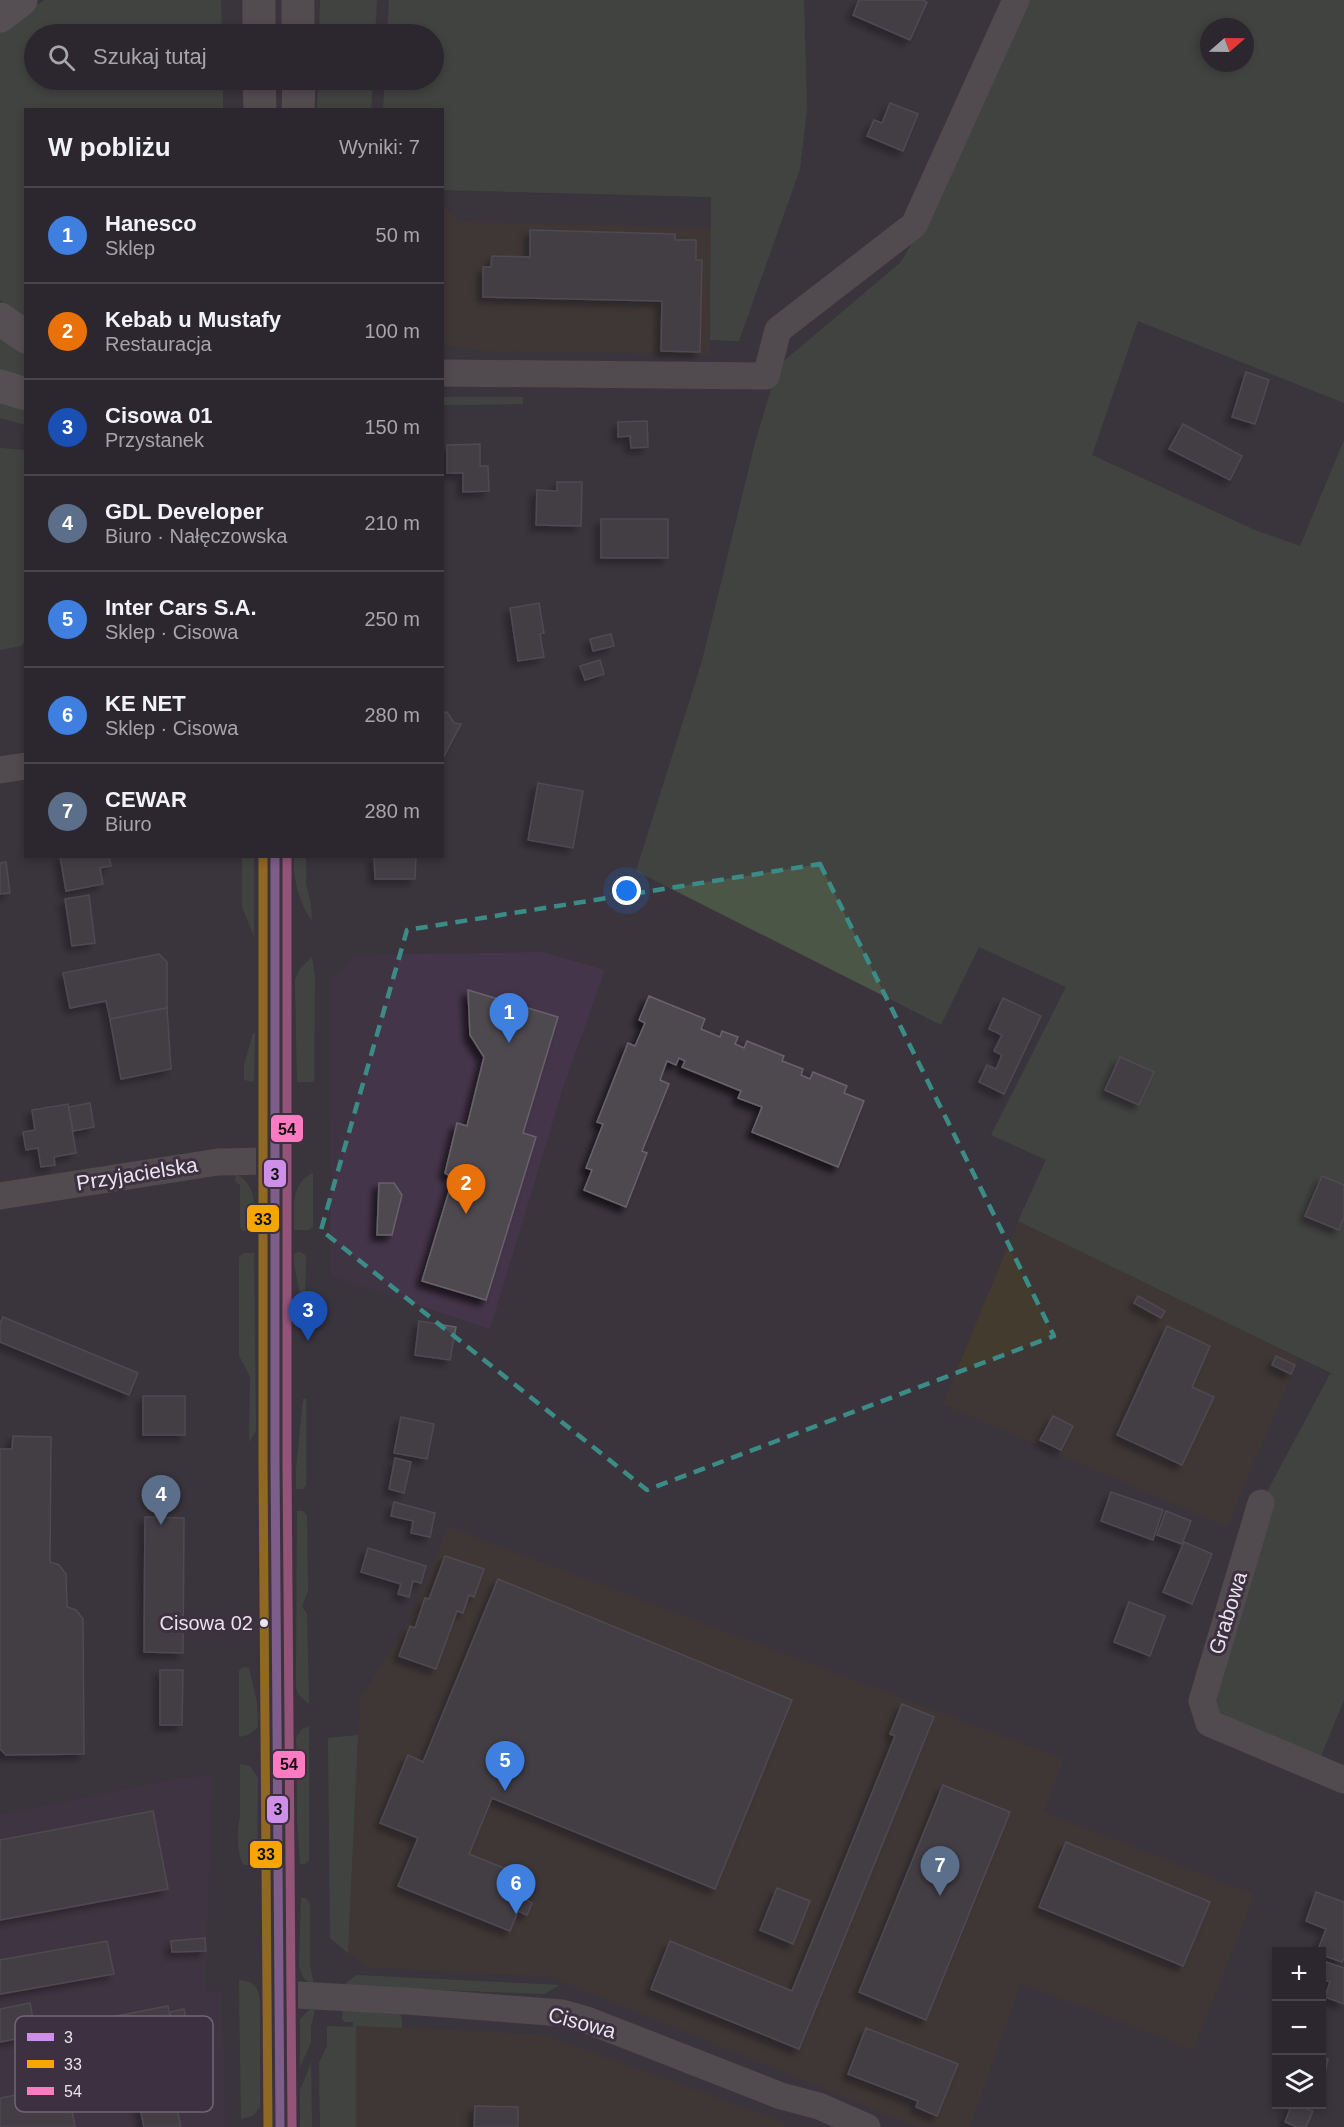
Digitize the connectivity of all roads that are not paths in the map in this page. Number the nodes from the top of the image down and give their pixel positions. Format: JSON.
{"nodes":[{"id":1,"x":21,"y":0,"type":"edge"},
{"id":2,"x":259,"y":0,"type":"edge"},
{"id":3,"x":298,"y":0,"type":"edge"},
{"id":4,"x":1016,"y":0,"type":"edge"},
{"id":5,"x":0,"y":16,"type":"edge"},
{"id":6,"x":259,"y":24,"type":"edge"},
{"id":7,"x":298,"y":24,"type":"edge"},
{"id":8,"x":259,"y":90,"type":"edge"},
{"id":9,"x":299,"y":90,"type":"edge"},
{"id":10,"x":260,"y":108,"type":"edge"},
{"id":11,"x":298,"y":108,"type":"edge"},
{"id":12,"x":0,"y":319,"type":"edge"},
{"id":13,"x":24,"y":336,"type":"edge"},
{"id":14,"x":444,"y":373,"type":"edge"},
{"id":15,"x":0,"y":386,"type":"edge"},
{"id":16,"x":24,"y":393,"type":"edge"},
{"id":17,"x":24,"y":766,"type":"edge"},
{"id":18,"x":0,"y":770,"type":"edge"},
{"id":19,"x":275,"y":858,"type":"edge"},
{"id":20,"x":275,"y":1161,"type":"junction"},
{"id":21,"x":0,"y":1196,"type":"edge"},
{"id":22,"x":1262,"y":1503,"type":"dead end"},
{"id":23,"x":1344,"y":1780,"type":"edge"},
{"id":24,"x":279,"y":1994,"type":"junction"},
{"id":25,"x":280,"y":2127,"type":"edge"},
{"id":26,"x":867,"y":2127,"type":"edge"}],
"edges":[{"from":1,"to":5,"type":"main road"},
{"from":2,"to":6,"type":"street"},
{"from":3,"to":7,"type":"street"},
{"from":4,"to":14,"type":"street"},
{"from":8,"to":10,"type":"street"},
{"from":9,"to":11,"type":"street"},
{"from":12,"to":13,"type":"main road"},
{"from":15,"to":16,"type":"main road"},
{"from":17,"to":18,"type":"street"},
{"from":19,"to":20,"type":"street"},
{"from":20,"to":21,"type":"street","name":"Przyjacielska"},
{"from":20,"to":24,"type":"street"},
{"from":22,"to":23,"type":"street","name":"Grabowa"},
{"from":24,"to":25,"type":"street"},
{"from":24,"to":26,"type":"street","name":"Cisowa"}]}
